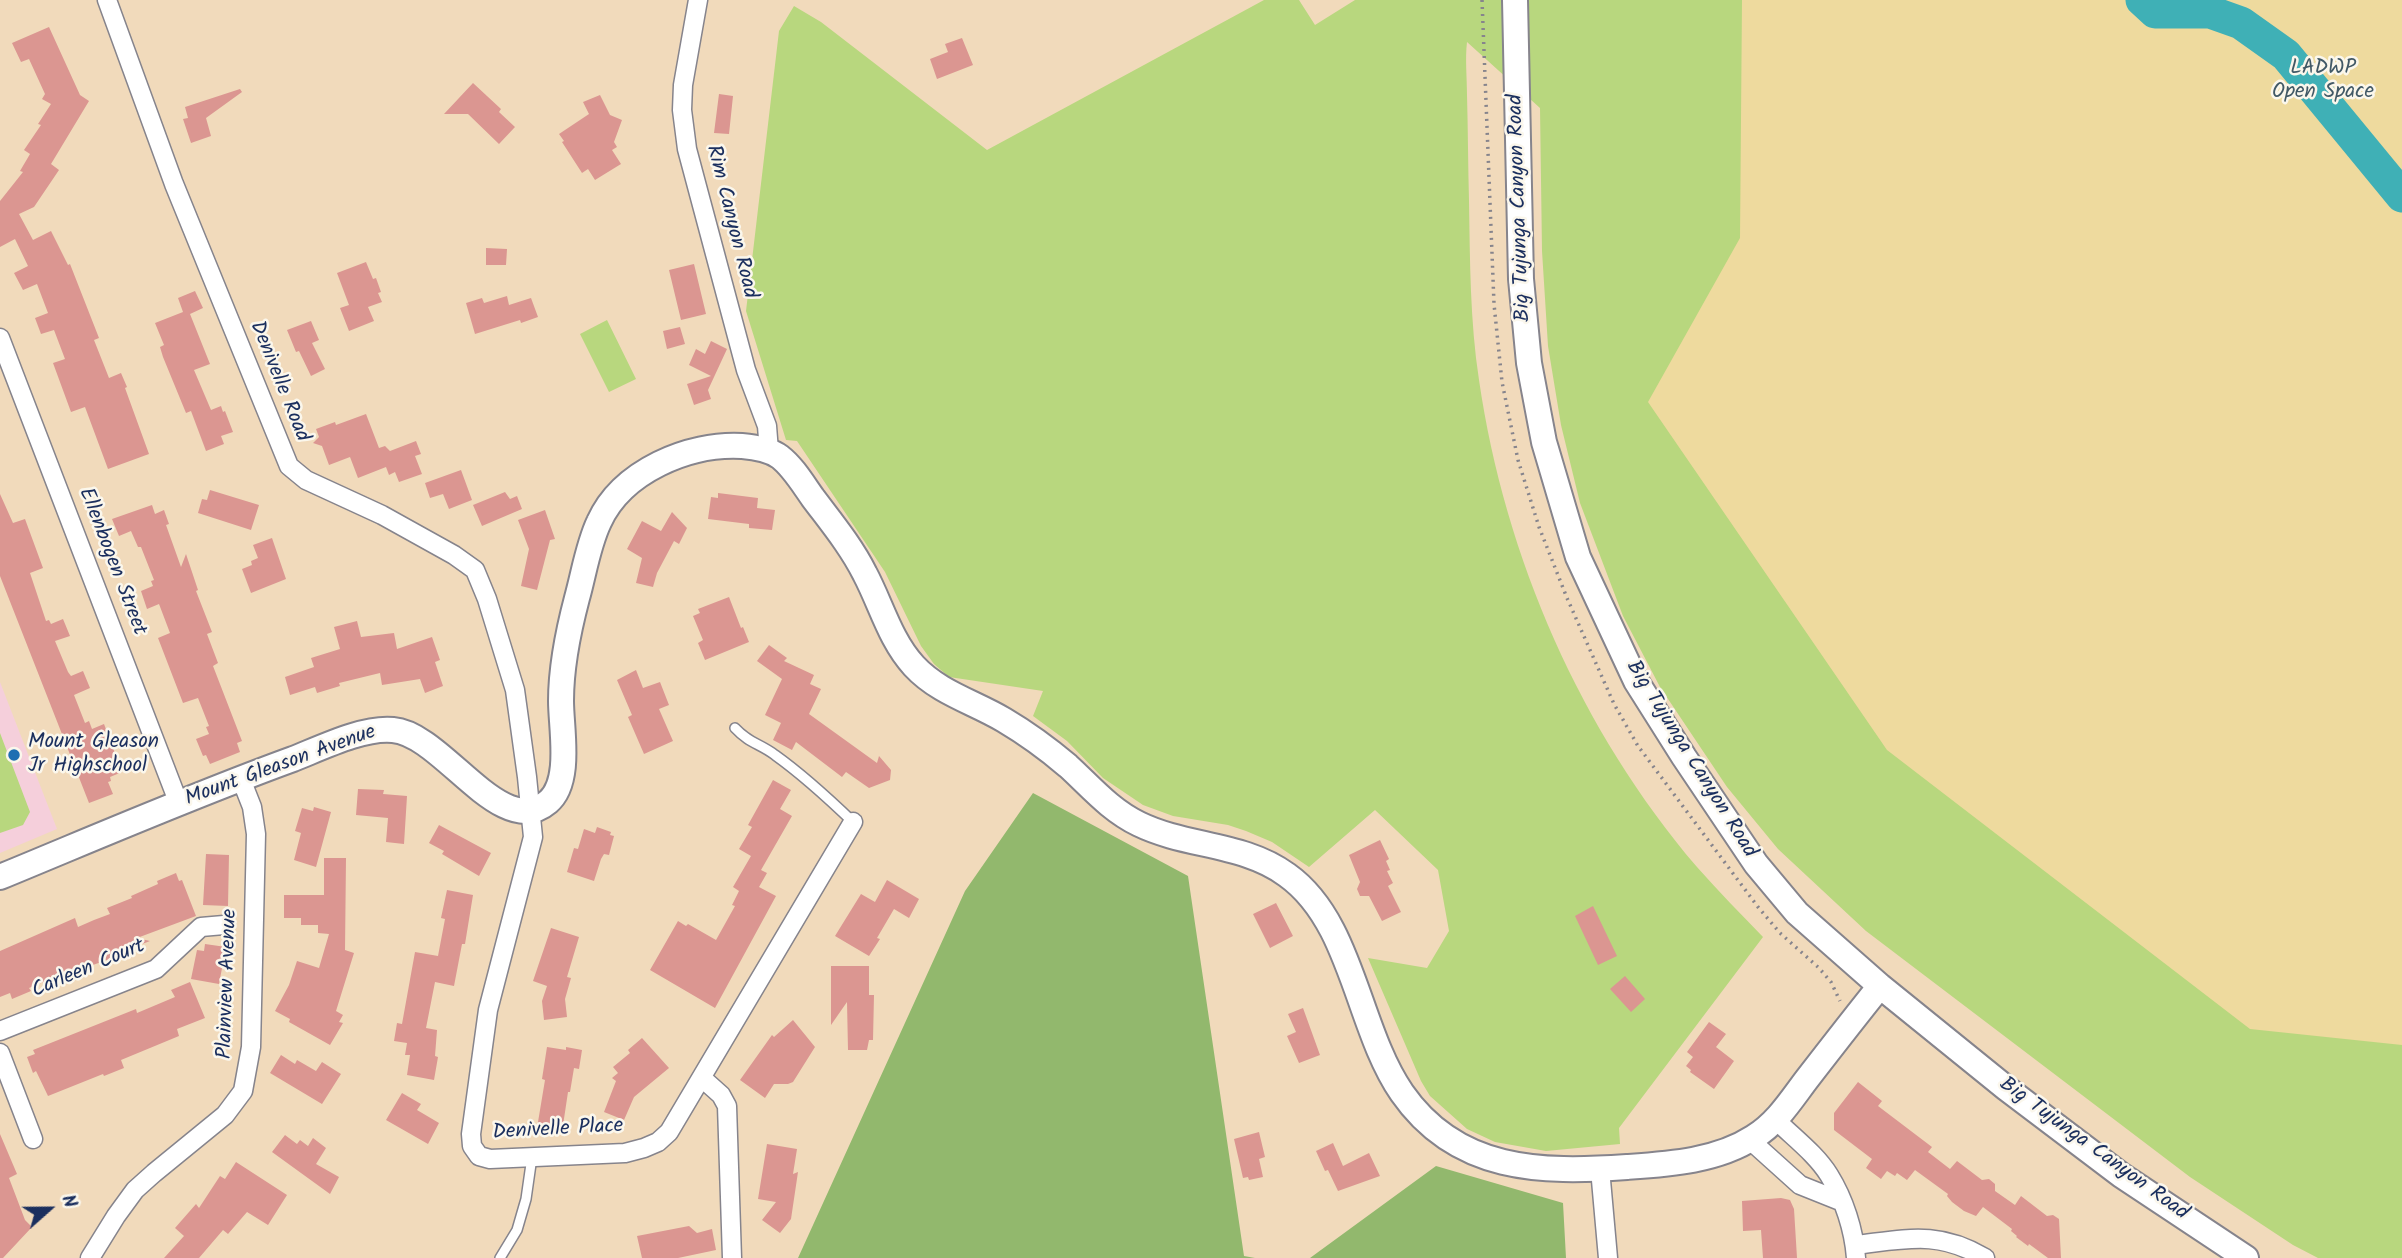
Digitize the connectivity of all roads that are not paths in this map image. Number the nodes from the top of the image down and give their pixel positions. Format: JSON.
{"nodes":[{"id":1,"x":107,"y":0,"type":"edge"},
{"id":2,"x":698,"y":0,"type":"edge"},
{"id":3,"x":1515,"y":0,"type":"edge"},
{"id":4,"x":0,"y":338,"type":"edge"},
{"id":5,"x":769,"y":451,"type":"junction"},
{"id":6,"x":735,"y":728,"type":"dead end"},
{"id":7,"x":241,"y":779,"type":"junction"},
{"id":8,"x":178,"y":804,"type":"junction"},
{"id":9,"x":531,"y":812,"type":"junction"},
{"id":10,"x":853,"y":822,"type":"joint"},
{"id":11,"x":0,"y":877,"type":"edge"},
{"id":12,"x":224,"y":925,"type":"dead end"},
{"id":13,"x":1880,"y":986,"type":"junction"},
{"id":14,"x":0,"y":1031,"type":"edge"},
{"id":15,"x":0,"y":1053,"type":"edge"},
{"id":16,"x":702,"y":1078,"type":"junction"},
{"id":17,"x":1776,"y":1120,"type":"junction"},
{"id":18,"x":33,"y":1139,"type":"dead end"},
{"id":19,"x":1750,"y":1140,"type":"junction"},
{"id":20,"x":532,"y":1157,"type":"junction"},
{"id":21,"x":1600,"y":1169,"type":"junction"},
{"id":22,"x":1840,"y":1201,"type":"junction"},
{"id":23,"x":1856,"y":1252,"type":"edge"},
{"id":24,"x":90,"y":1258,"type":"edge"},
{"id":25,"x":500,"y":1258,"type":"edge"},
{"id":26,"x":732,"y":1258,"type":"edge"},
{"id":27,"x":1608,"y":1258,"type":"edge"},
{"id":28,"x":1985,"y":1258,"type":"edge"},
{"id":29,"x":2246,"y":1258,"type":"edge"}],
"edges":[{"from":1,"to":9,"type":"street","name":"Denivelle Road"},
{"from":2,"to":5,"type":"street","name":"Rim Canyon Road"},
{"from":3,"to":13,"type":"street","name":"Big Tujunga Canyon Road"},
{"from":4,"to":8,"type":"street","name":"Ellenbogen Street"},
{"from":5,"to":9,"type":"street"},
{"from":5,"to":21,"type":"street"},
{"from":6,"to":10,"type":"lane"},
{"from":7,"to":8,"type":"street","name":"Mount Gleason Avenue"},
{"from":7,"to":9,"type":"street","name":"Mount Gleason Avenue"},
{"from":7,"to":24,"type":"street","name":"Plainview Avenue"},
{"from":8,"to":11,"type":"street","name":"Mount Gleason Avenue"},
{"from":9,"to":20,"type":"street","name":"Denivelle Place"},
{"from":10,"to":16,"type":"street","name":"Denivelle Place"},
{"from":12,"to":14,"type":"street","name":"Carleen Court"},
{"from":13,"to":17,"type":"street"},
{"from":13,"to":29,"type":"street","name":"Big Tujunga Canyon Road"},
{"from":15,"to":18,"type":"street"},
{"from":16,"to":20,"type":"street","name":"Denivelle Place"},
{"from":16,"to":26,"type":"street"},
{"from":17,"to":19,"type":"street"},
{"from":17,"to":22,"type":"street"},
{"from":19,"to":21,"type":"street"},
{"from":19,"to":22,"type":"street"},
{"from":20,"to":25,"type":"lane"},
{"from":21,"to":27,"type":"street"},
{"from":22,"to":23,"type":"street"},
{"from":23,"to":28,"type":"street"}]}
